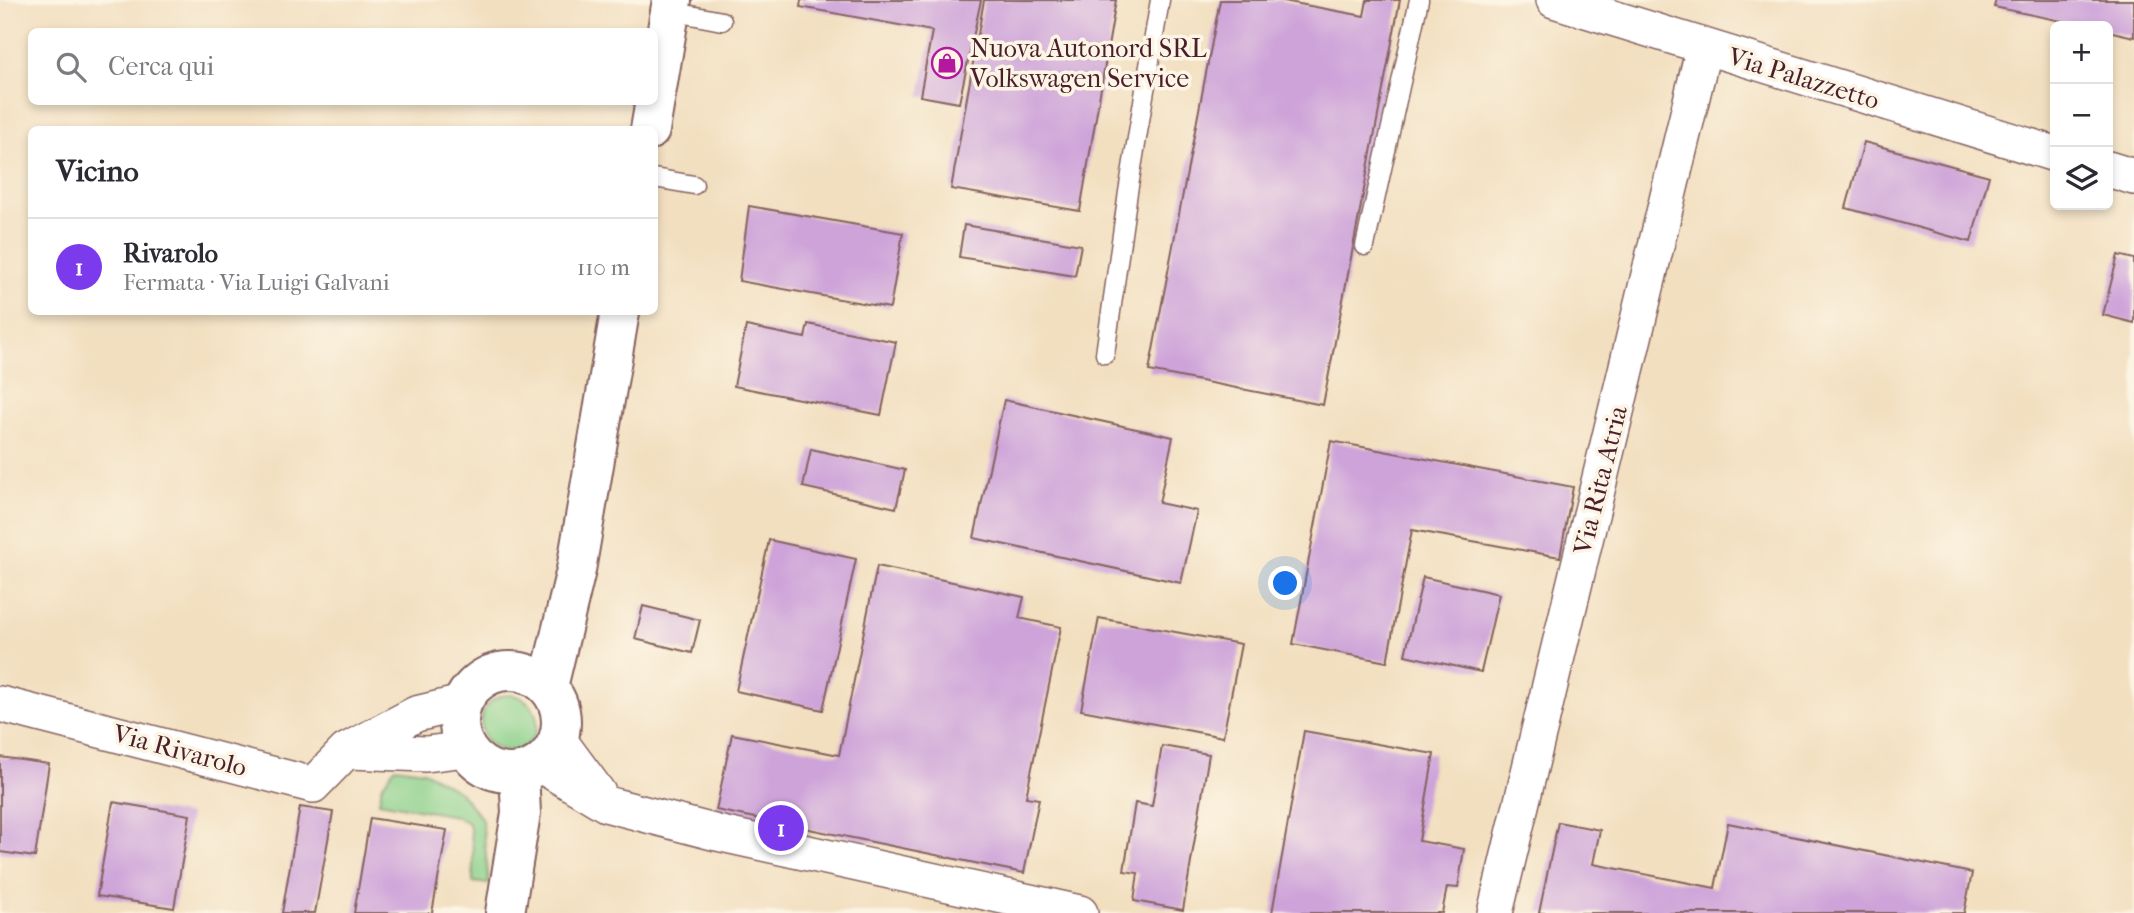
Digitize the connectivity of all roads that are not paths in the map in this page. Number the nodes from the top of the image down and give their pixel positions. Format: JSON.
{"nodes":[{"id":1,"x":1160,"y":0,"type":"edge"},
{"id":2,"x":1419,"y":0,"type":"edge"},
{"id":3,"x":1554,"y":0,"type":"edge"},
{"id":4,"x":671,"y":6,"type":"edge"},
{"id":5,"x":722,"y":21,"type":"dead end"},
{"id":6,"x":1704,"y":47,"type":"junction"},
{"id":7,"x":658,"y":83,"type":"edge"},
{"id":8,"x":654,"y":105,"type":"edge"},
{"id":9,"x":651,"y":126,"type":"edge"},
{"id":10,"x":2050,"y":151,"type":"edge"},
{"id":11,"x":2113,"y":171,"type":"edge"},
{"id":12,"x":2134,"y":177,"type":"edge"},
{"id":13,"x":658,"y":179,"type":"edge"},
{"id":14,"x":694,"y":185,"type":"dead end"},
{"id":15,"x":1366,"y":246,"type":"dead end"},
{"id":16,"x":619,"y":315,"type":"edge"},
{"id":17,"x":1105,"y":354,"type":"dead end"},
{"id":18,"x":576,"y":570,"type":"junction"},
{"id":19,"x":513,"y":671,"type":"junction"},
{"id":20,"x":548,"y":687,"type":"junction"},
{"id":21,"x":462,"y":703,"type":"junction"},
{"id":22,"x":0,"y":704,"type":"edge"},
{"id":23,"x":346,"y":751,"type":"junction"},
{"id":24,"x":515,"y":759,"type":"junction"},
{"id":25,"x":506,"y":903,"type":"edge"},
{"id":26,"x":1080,"y":913,"type":"edge"},
{"id":27,"x":1495,"y":913,"type":"edge"}],
"edges":[{"from":1,"to":17,"type":"lane"},
{"from":2,"to":15,"type":"lane"},
{"from":3,"to":6,"type":"street","name":"Via Palazzetto"},
{"from":4,"to":5,"type":"lane"},
{"from":4,"to":7,"type":"main road"},
{"from":6,"to":10,"type":"street","name":"Via Palazzetto"},
{"from":6,"to":27,"type":"street","name":"Via Rita Atria"},
{"from":8,"to":9,"type":"main road"},
{"from":11,"to":12,"type":"street"},
{"from":13,"to":14,"type":"lane"},
{"from":16,"to":18,"type":"main road"},
{"from":18,"to":19,"type":"main road"},
{"from":18,"to":20,"type":"main road"},
{"from":19,"to":20,"type":"main road"},
{"from":19,"to":21,"type":"main road"},
{"from":20,"to":24,"type":"main road"},
{"from":21,"to":23,"type":"street","name":"Via Rivarolo"},
{"from":21,"to":24,"type":"main road"},
{"from":22,"to":23,"type":"street","name":"Via Rivarolo"},
{"from":23,"to":24,"type":"street"},
{"from":24,"to":25,"type":"main road"},
{"from":24,"to":26,"type":"street"}]}
